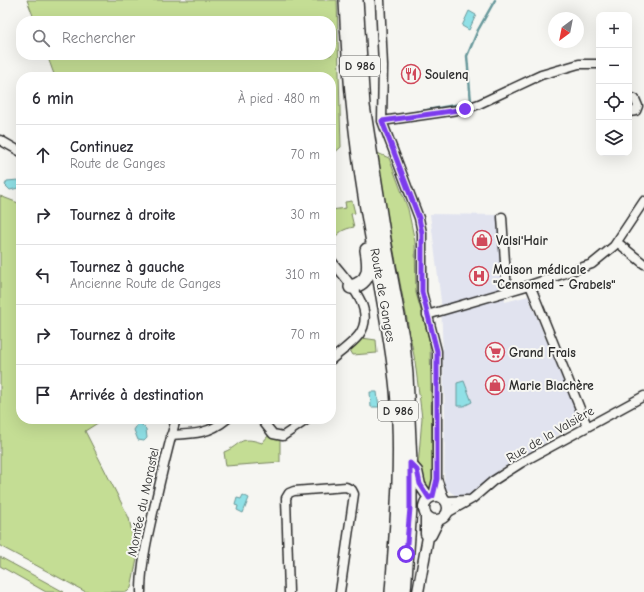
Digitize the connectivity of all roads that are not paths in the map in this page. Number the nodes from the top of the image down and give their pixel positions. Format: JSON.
{"nodes":[{"id":1,"x":346,"y":0,"type":"edge"},
{"id":2,"x":356,"y":0,"type":"edge"},
{"id":3,"x":380,"y":0,"type":"edge"},
{"id":4,"x":596,"y":64,"type":"edge"},
{"id":5,"x":640,"y":99,"type":"edge"},
{"id":6,"x":632,"y":112,"type":"edge"},
{"id":7,"x":382,"y":121,"type":"junction"},
{"id":8,"x":0,"y":140,"type":"edge"},
{"id":9,"x":16,"y":149,"type":"edge"},
{"id":10,"x":644,"y":201,"type":"edge"},
{"id":11,"x":502,"y":217,"type":"dead end"},
{"id":12,"x":371,"y":232,"type":"junction"},
{"id":13,"x":617,"y":242,"type":"junction"},
{"id":14,"x":644,"y":264,"type":"edge"},
{"id":15,"x":336,"y":267,"type":"edge"},
{"id":16,"x":530,"y":286,"type":"junction"},
{"id":17,"x":351,"y":288,"type":"junction"},
{"id":18,"x":507,"y":292,"type":"junction"},
{"id":19,"x":427,"y":315,"type":"junction"},
{"id":20,"x":336,"y":356,"type":"edge"},
{"id":21,"x":644,"y":396,"type":"edge"},
{"id":22,"x":174,"y":424,"type":"edge"},
{"id":23,"x":220,"y":424,"type":"edge"},
{"id":24,"x":265,"y":424,"type":"edge"},
{"id":25,"x":302,"y":424,"type":"edge"},
{"id":26,"x":587,"y":426,"type":"junction"},
{"id":27,"x":171,"y":435,"type":"junction"},
{"id":28,"x":410,"y":463,"type":"junction"},
{"id":29,"x":437,"y":479,"type":"junction"},
{"id":30,"x":431,"y":497,"type":"junction"},
{"id":31,"x":472,"y":499,"type":"junction"},
{"id":32,"x":445,"y":500,"type":"junction"},
{"id":33,"x":448,"y":514,"type":"junction"},
{"id":34,"x":426,"y":515,"type":"junction"},
{"id":35,"x":438,"y":521,"type":"junction"},
{"id":36,"x":428,"y":537,"type":"junction"},
{"id":37,"x":141,"y":592,"type":"edge"},
{"id":38,"x":289,"y":592,"type":"edge"},
{"id":39,"x":340,"y":592,"type":"edge"},
{"id":40,"x":392,"y":592,"type":"edge"},
{"id":41,"x":404,"y":592,"type":"edge"},
{"id":42,"x":418,"y":592,"type":"edge"}],
"edges":[{"from":1,"to":12,"type":"main road","name":"Route de Ganges","number":"D 986"},
{"from":2,"to":28,"type":"main road","name":"Route de Ganges","number":"D 986"},
{"from":3,"to":7,"type":"street"},
{"from":4,"to":7,"type":"street"},
{"from":5,"to":6,"type":"street"},
{"from":7,"to":19,"type":"street"},
{"from":8,"to":9,"type":"street"},
{"from":10,"to":13,"type":"street"},
{"from":11,"to":18,"type":"street"},
{"from":12,"to":17,"type":"main road"},
{"from":12,"to":40,"type":"main road","name":"Route de Ganges","number":"D 986"},
{"from":13,"to":14,"type":"street"},
{"from":13,"to":16,"type":"street"},
{"from":15,"to":17,"type":"street"},
{"from":16,"to":18,"type":"street"},
{"from":16,"to":26,"type":"street"},
{"from":17,"to":20,"type":"street"},
{"from":18,"to":19,"type":"street"},
{"from":19,"to":29,"type":"street"},
{"from":21,"to":26,"type":"street","name":"Rue de la Valsière"},
{"from":22,"to":27,"type":"street","name":"Montée du Morastel"},
{"from":23,"to":27,"type":"street"},
{"from":24,"to":25,"type":"street"},
{"from":26,"to":31,"type":"street","name":"Rue de la Valsière"},
{"from":27,"to":37,"type":"street","name":"Montée du Morastel"},
{"from":28,"to":30,"type":"street"},
{"from":28,"to":41,"type":"main road","name":"Route de Ganges","number":"D 986"},
{"from":29,"to":30,"type":"street"},
{"from":29,"to":32,"type":"street"},
{"from":30,"to":32,"type":"street"},
{"from":30,"to":34,"type":"street"},
{"from":31,"to":32,"type":"street"},
{"from":31,"to":33,"type":"street","name":"Rue de la Valsière"},
{"from":32,"to":33,"type":"street"},
{"from":33,"to":35,"type":"street"},
{"from":34,"to":35,"type":"street"},
{"from":34,"to":36,"type":"street"},
{"from":35,"to":36,"type":"street"},
{"from":36,"to":42,"type":"street"},
{"from":38,"to":39,"type":"street"}]}
